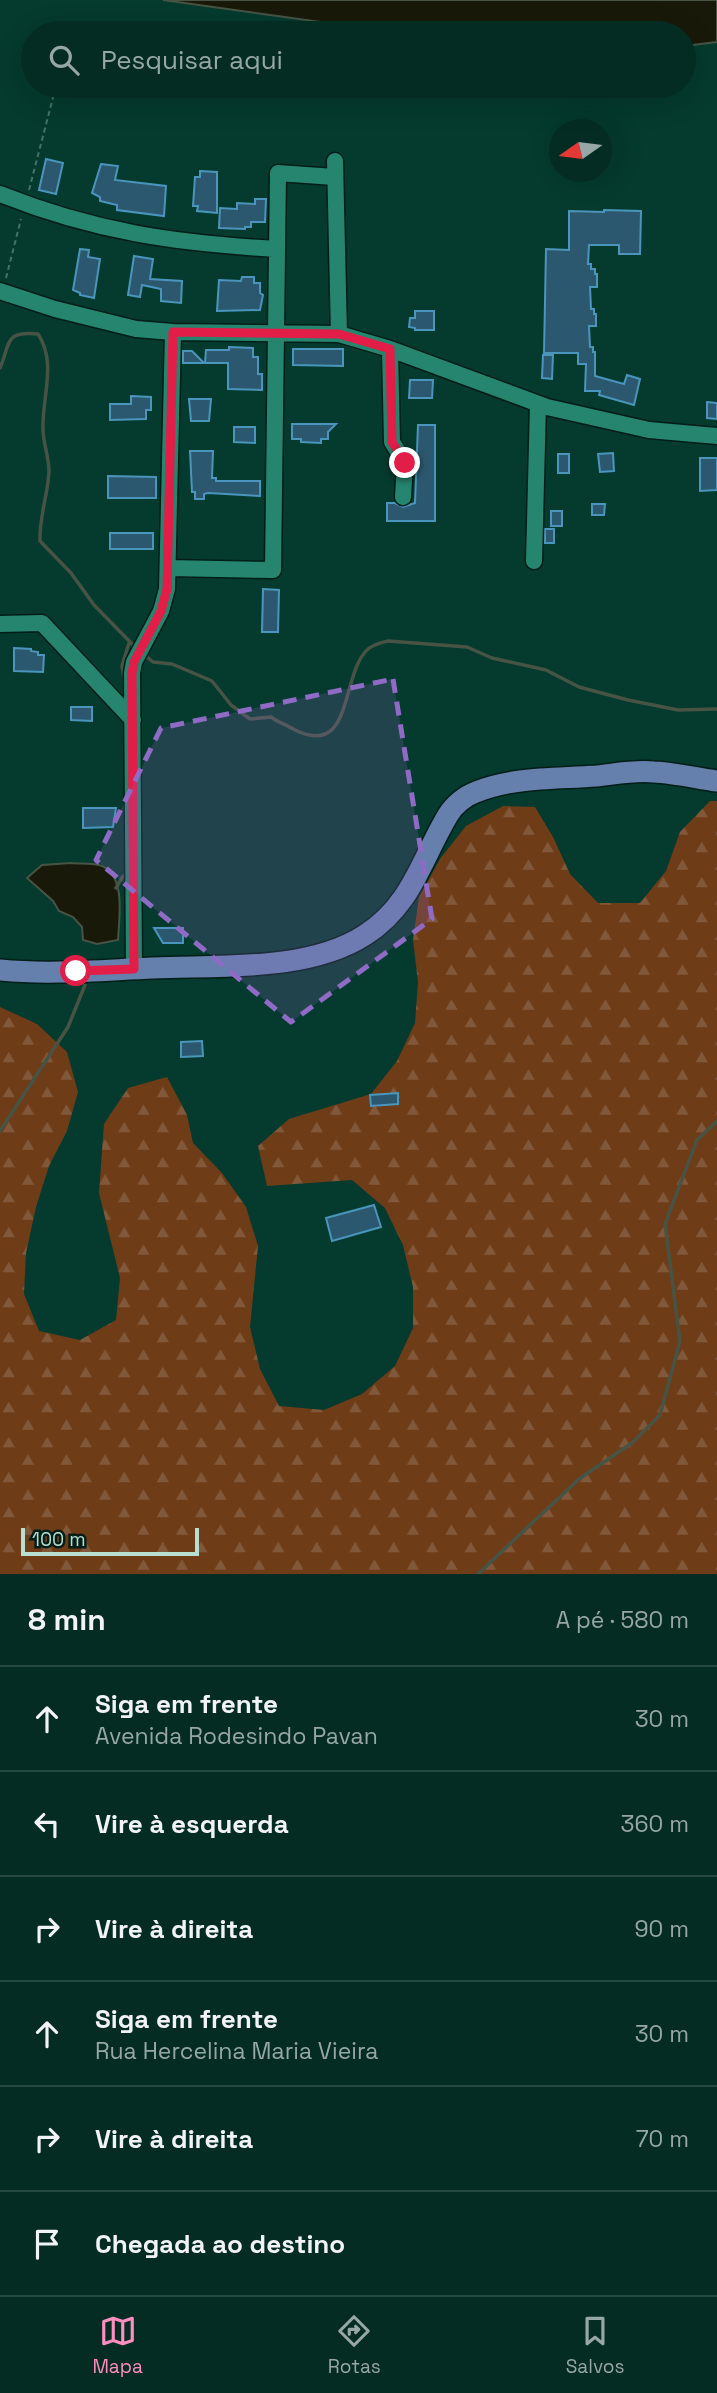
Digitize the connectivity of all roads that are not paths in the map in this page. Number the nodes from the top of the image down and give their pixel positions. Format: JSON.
{"nodes":[{"id":1,"x":0,"y":194,"type":"edge"},
{"id":2,"x":277,"y":249,"type":"junction"},
{"id":3,"x":0,"y":291,"type":"edge"},
{"id":4,"x":173,"y":332,"type":"junction"},
{"id":5,"x":276,"y":334,"type":"junction"},
{"id":6,"x":339,"y":334,"type":"junction"},
{"id":7,"x":390,"y":349,"type":"junction"},
{"id":8,"x":538,"y":404,"type":"junction"},
{"id":9,"x":717,"y":436,"type":"edge"},
{"id":10,"x":403,"y":496,"type":"dead end"},
{"id":11,"x":534,"y":561,"type":"dead end"},
{"id":12,"x":168,"y":568,"type":"junction"},
{"id":13,"x":0,"y":624,"type":"edge"},
{"id":14,"x":132,"y":720,"type":"junction"},
{"id":15,"x":717,"y":781,"type":"edge"},
{"id":16,"x":138,"y":969,"type":"junction"},
{"id":17,"x":0,"y":970,"type":"edge"}],
"edges":[{"from":1,"to":2,"type":"street"},
{"from":2,"to":5,"type":"street"},
{"from":2,"to":6,"type":"street"},
{"from":3,"to":4,"type":"street"},
{"from":4,"to":5,"type":"street"},
{"from":4,"to":12,"type":"street"},
{"from":5,"to":6,"type":"street"},
{"from":5,"to":12,"type":"street"},
{"from":6,"to":7,"type":"street"},
{"from":7,"to":8,"type":"street"},
{"from":7,"to":10,"type":"street"},
{"from":8,"to":9,"type":"street"},
{"from":8,"to":11,"type":"street"},
{"from":12,"to":14,"type":"street"},
{"from":13,"to":14,"type":"street"},
{"from":14,"to":16,"type":"street"},
{"from":15,"to":16,"type":"main road"},
{"from":16,"to":17,"type":"main road"}]}
